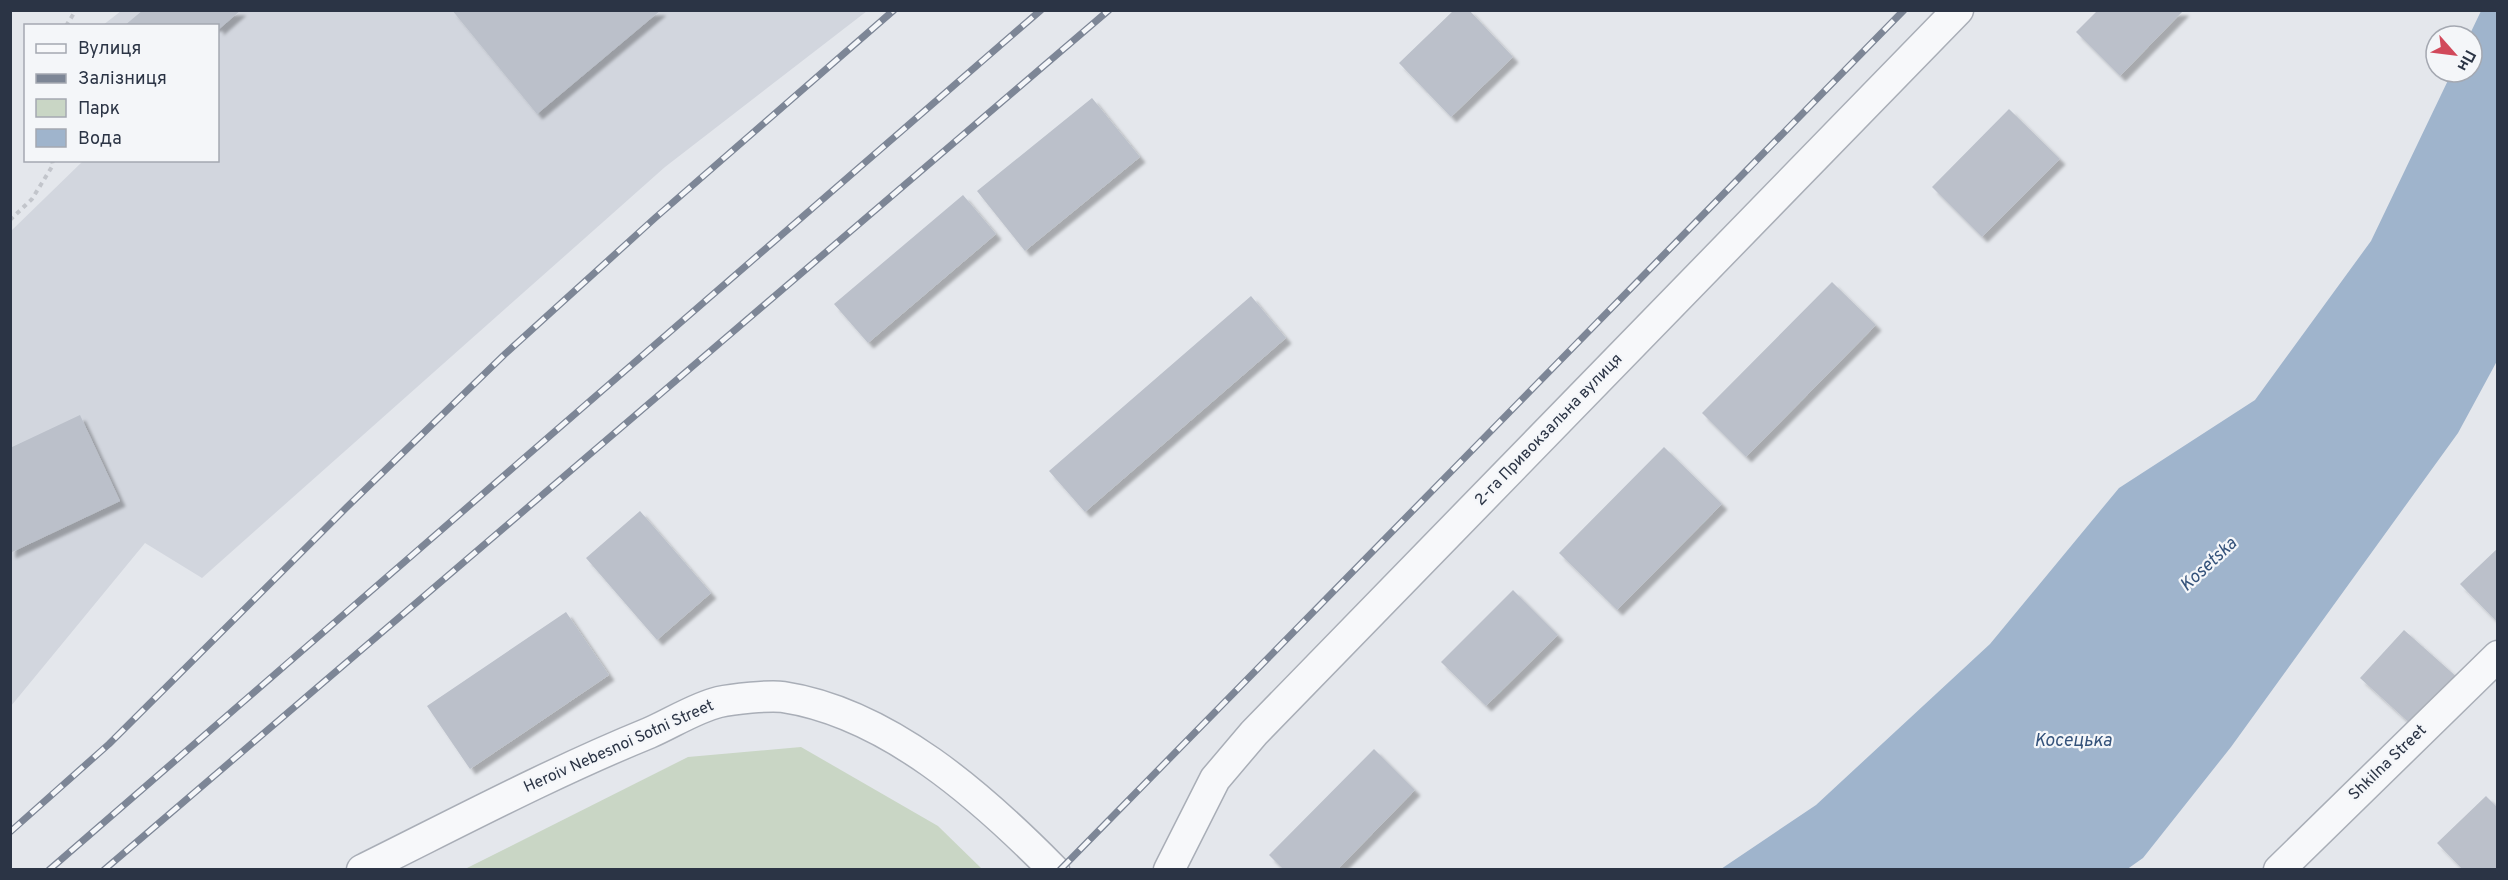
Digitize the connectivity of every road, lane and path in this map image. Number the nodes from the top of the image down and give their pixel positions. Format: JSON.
{"nodes":[{"id":1,"x":76,"y":10,"type":"edge"},
{"id":2,"x":1958,"y":10,"type":"edge"},
{"id":3,"x":67,"y":24,"type":"edge"},
{"id":4,"x":52,"y":162,"type":"edge"},
{"id":5,"x":10,"y":220,"type":"edge"},
{"id":6,"x":2498,"y":656,"type":"edge"},
{"id":7,"x":362,"y":870,"type":"edge"},
{"id":8,"x":1054,"y":870,"type":"edge"},
{"id":9,"x":1169,"y":870,"type":"edge"},
{"id":10,"x":2279,"y":870,"type":"edge"}],
"edges":[{"from":1,"to":3,"type":"path"},
{"from":2,"to":9,"type":"street","name":"2-га Привокзальна вулиця"},
{"from":4,"to":5,"type":"path"},
{"from":6,"to":10,"type":"street","name":"Shkilna Street"},
{"from":7,"to":8,"type":"street","name":"Heroiv Nebesnoi Sotni Street"}]}
